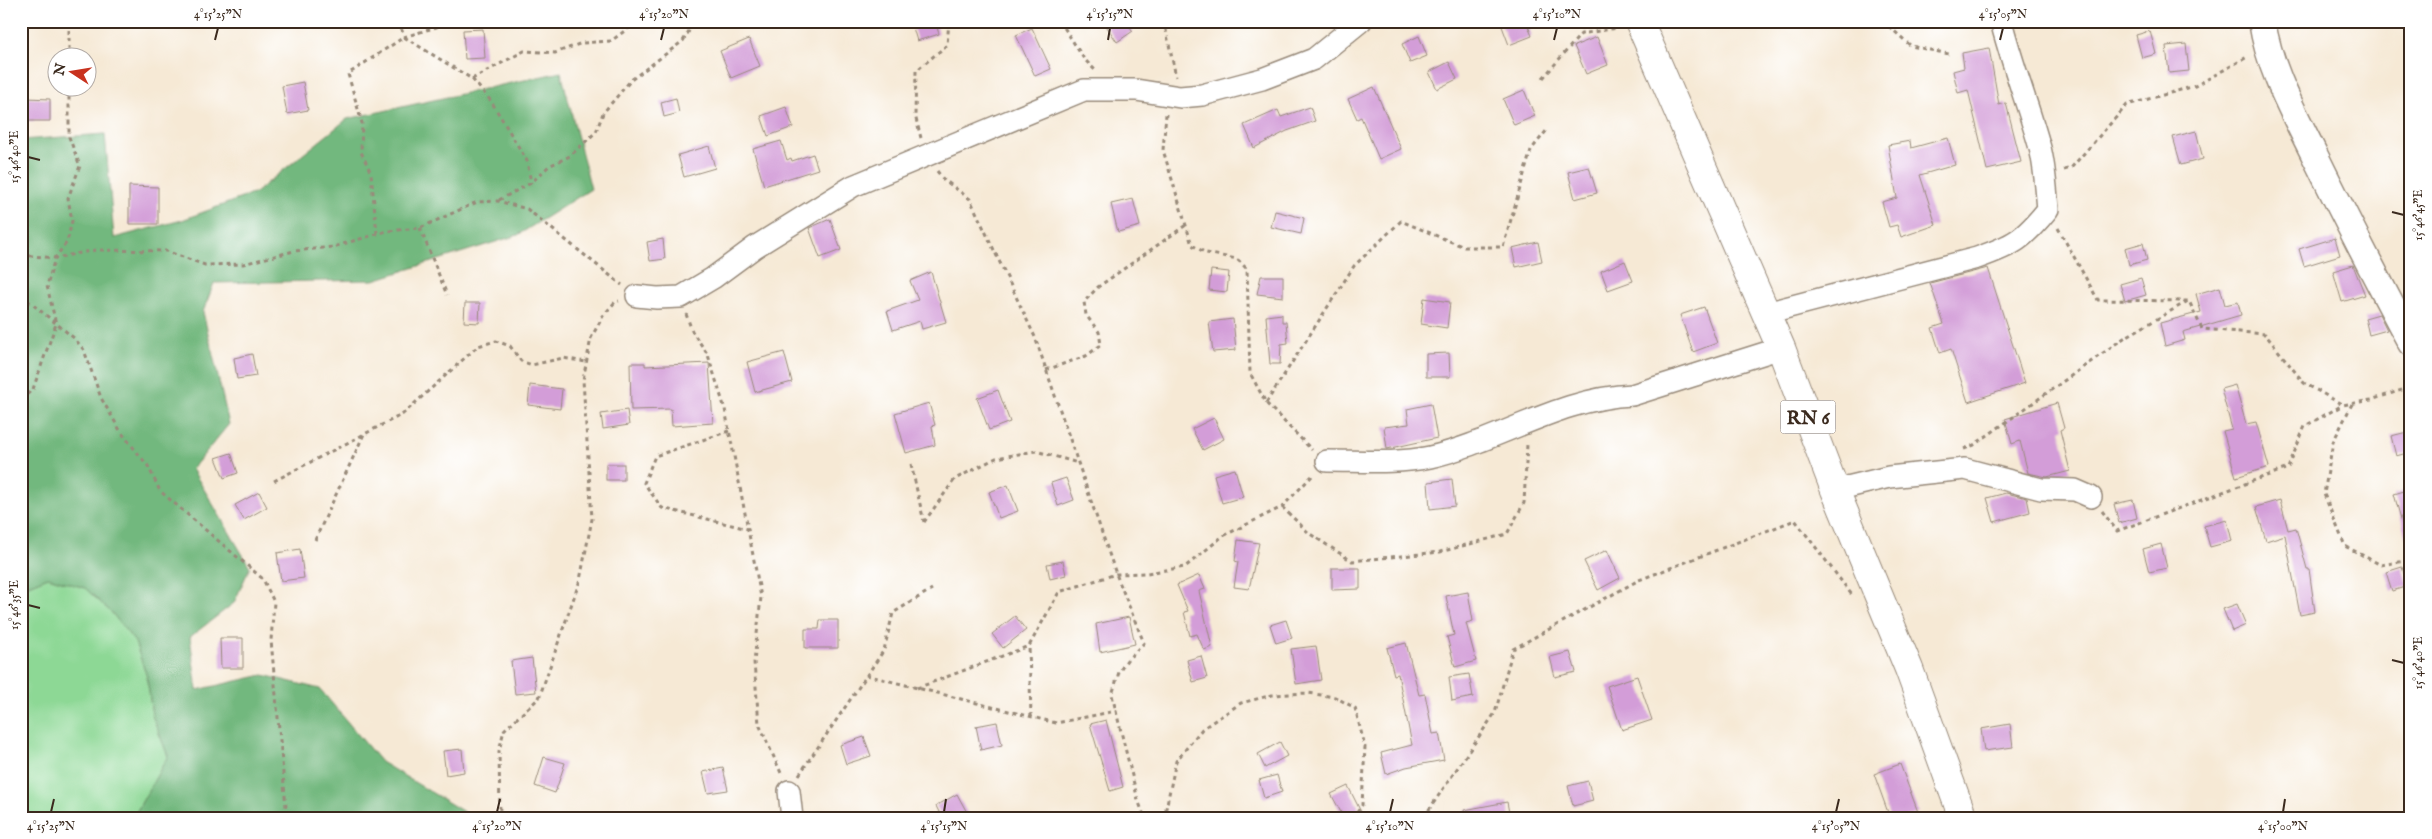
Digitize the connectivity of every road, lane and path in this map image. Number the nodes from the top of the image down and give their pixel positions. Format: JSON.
{"nodes":[{"id":1,"x":69,"y":21,"type":"edge"},
{"id":2,"x":399,"y":21,"type":"edge"},
{"id":3,"x":456,"y":21,"type":"edge"},
{"id":4,"x":638,"y":21,"type":"edge"},
{"id":5,"x":695,"y":21,"type":"edge"},
{"id":6,"x":949,"y":21,"type":"edge"},
{"id":7,"x":1060,"y":21,"type":"edge"},
{"id":8,"x":1164,"y":21,"type":"edge"},
{"id":9,"x":1361,"y":21,"type":"edge"},
{"id":10,"x":1883,"y":21,"type":"edge"},
{"id":11,"x":2001,"y":21,"type":"edge"},
{"id":12,"x":2262,"y":21,"type":"edge"},
{"id":13,"x":1639,"y":23,"type":"edge"},
{"id":14,"x":404,"y":37,"type":"junction"},
{"id":15,"x":2266,"y":46,"type":"junction"},
{"id":16,"x":69,"y":48,"type":"edge"},
{"id":17,"x":1949,"y":54,"type":"dead end"},
{"id":18,"x":1543,"y":78,"type":"dead end"},
{"id":19,"x":472,"y":79,"type":"junction"},
{"id":20,"x":1114,"y":90,"type":"junction"},
{"id":21,"x":1174,"y":97,"type":"junction"},
{"id":22,"x":69,"y":98,"type":"edge"},
{"id":23,"x":1547,"y":130,"type":"dead end"},
{"id":24,"x":926,"y":156,"type":"junction"},
{"id":25,"x":2045,"y":178,"type":"junction"},
{"id":26,"x":531,"y":183,"type":"junction"},
{"id":27,"x":498,"y":200,"type":"junction"},
{"id":28,"x":2048,"y":209,"type":"junction"},
{"id":29,"x":1186,"y":225,"type":"junction"},
{"id":30,"x":420,"y":228,"type":"junction"},
{"id":31,"x":377,"y":234,"type":"junction"},
{"id":32,"x":21,"y":256,"type":"edge"},
{"id":33,"x":54,"y":258,"type":"junction"},
{"id":34,"x":21,"y":295,"type":"edge"},
{"id":35,"x":447,"y":295,"type":"dead end"},
{"id":36,"x":637,"y":296,"type":"junction"},
{"id":37,"x":681,"y":297,"type":"junction"},
{"id":38,"x":2189,"y":301,"type":"junction"},
{"id":39,"x":1766,"y":313,"type":"junction"},
{"id":40,"x":56,"y":324,"type":"junction"},
{"id":41,"x":2411,"y":343,"type":"edge"},
{"id":42,"x":1782,"y":348,"type":"junction"},
{"id":43,"x":586,"y":362,"type":"junction"},
{"id":44,"x":1046,"y":370,"type":"junction"},
{"id":45,"x":2411,"y":387,"type":"edge"},
{"id":46,"x":21,"y":400,"type":"edge"},
{"id":47,"x":1266,"y":403,"type":"junction"},
{"id":48,"x":2353,"y":403,"type":"junction"},
{"id":49,"x":2343,"y":405,"type":"junction"},
{"id":50,"x":1530,"y":421,"type":"junction"},
{"id":51,"x":729,"y":430,"type":"junction"},
{"id":52,"x":364,"y":434,"type":"junction"},
{"id":53,"x":1957,"y":452,"type":"dead end"},
{"id":54,"x":1328,"y":461,"type":"junction"},
{"id":55,"x":1078,"y":463,"type":"junction"},
{"id":56,"x":911,"y":464,"type":"dead end"},
{"id":57,"x":274,"y":481,"type":"dead end"},
{"id":58,"x":1835,"y":490,"type":"junction"},
{"id":59,"x":2090,"y":497,"type":"joint"},
{"id":60,"x":1282,"y":507,"type":"junction"},
{"id":61,"x":748,"y":530,"type":"junction"},
{"id":62,"x":315,"y":540,"type":"dead end"},
{"id":63,"x":2411,"y":560,"type":"edge"},
{"id":64,"x":1116,"y":574,"type":"junction"},
{"id":65,"x":932,"y":589,"type":"dead end"},
{"id":66,"x":1855,"y":599,"type":"dead end"},
{"id":67,"x":1029,"y":646,"type":"junction"},
{"id":68,"x":866,"y":675,"type":"junction"},
{"id":69,"x":918,"y":688,"type":"junction"},
{"id":70,"x":1116,"y":711,"type":"junction"},
{"id":71,"x":1030,"y":717,"type":"junction"},
{"id":72,"x":789,"y":791,"type":"junction"},
{"id":73,"x":287,"y":818,"type":"edge"},
{"id":74,"x":500,"y":818,"type":"edge"},
{"id":75,"x":792,"y":818,"type":"edge"},
{"id":76,"x":1145,"y":818,"type":"edge"},
{"id":77,"x":1164,"y":818,"type":"edge"},
{"id":78,"x":1346,"y":818,"type":"edge"},
{"id":79,"x":1427,"y":818,"type":"edge"},
{"id":80,"x":1964,"y":818,"type":"edge"}],
"edges":[{"from":1,"to":16,"type":"path"},
{"from":2,"to":14,"type":"path"},
{"from":3,"to":14,"type":"path"},
{"from":4,"to":19,"type":"path"},
{"from":5,"to":26,"type":"path"},
{"from":6,"to":24,"type":"path"},
{"from":7,"to":20,"type":"path"},
{"from":8,"to":21,"type":"path"},
{"from":9,"to":21,"type":"street"},
{"from":10,"to":17,"type":"path"},
{"from":11,"to":25,"type":"street"},
{"from":12,"to":15,"type":"street"},
{"from":13,"to":18,"type":"path"},
{"from":13,"to":39,"type":"main road","number":"RN 6"},
{"from":14,"to":19,"type":"path"},
{"from":14,"to":31,"type":"path"},
{"from":15,"to":25,"type":"path"},
{"from":15,"to":41,"type":"street"},
{"from":19,"to":26,"type":"path"},
{"from":20,"to":21,"type":"street"},
{"from":20,"to":24,"type":"street"},
{"from":21,"to":29,"type":"path"},
{"from":22,"to":33,"type":"path"},
{"from":23,"to":47,"type":"path"},
{"from":24,"to":37,"type":"street"},
{"from":24,"to":44,"type":"path"},
{"from":25,"to":28,"type":"street"},
{"from":26,"to":27,"type":"path"},
{"from":27,"to":30,"type":"path"},
{"from":27,"to":36,"type":"path"},
{"from":28,"to":38,"type":"path"},
{"from":28,"to":39,"type":"street"},
{"from":29,"to":44,"type":"path"},
{"from":29,"to":47,"type":"path"},
{"from":30,"to":31,"type":"path"},
{"from":30,"to":35,"type":"path"},
{"from":31,"to":33,"type":"path"},
{"from":32,"to":33,"type":"path"},
{"from":33,"to":40,"type":"path"},
{"from":34,"to":40,"type":"path"},
{"from":36,"to":37,"type":"street"},
{"from":36,"to":43,"type":"path"},
{"from":37,"to":51,"type":"path"},
{"from":38,"to":49,"type":"path"},
{"from":38,"to":53,"type":"path"},
{"from":39,"to":42,"type":"main road","number":"RN 6"},
{"from":40,"to":46,"type":"path"},
{"from":40,"to":73,"type":"path"},
{"from":42,"to":50,"type":"street"},
{"from":42,"to":58,"type":"main road","number":"RN 6"},
{"from":43,"to":52,"type":"path"},
{"from":43,"to":74,"type":"path"},
{"from":44,"to":55,"type":"path"},
{"from":45,"to":48,"type":"path"},
{"from":47,"to":54,"type":"path"},
{"from":48,"to":49,"type":"path"},
{"from":48,"to":63,"type":"path"},
{"from":49,"to":59,"type":"path"},
{"from":50,"to":54,"type":"street"},
{"from":50,"to":60,"type":"path"},
{"from":51,"to":61,"type":"path"},
{"from":51,"to":61,"type":"path"},
{"from":52,"to":57,"type":"path"},
{"from":52,"to":62,"type":"path"},
{"from":54,"to":60,"type":"path"},
{"from":55,"to":56,"type":"path"},
{"from":55,"to":64,"type":"path"},
{"from":58,"to":59,"type":"street"},
{"from":58,"to":80,"type":"main road","number":"RN 6"},
{"from":60,"to":64,"type":"path"},
{"from":61,"to":72,"type":"path"},
{"from":64,"to":67,"type":"path"},
{"from":64,"to":70,"type":"path"},
{"from":65,"to":68,"type":"path"},
{"from":66,"to":79,"type":"path"},
{"from":67,"to":69,"type":"path"},
{"from":67,"to":71,"type":"path"},
{"from":68,"to":69,"type":"path"},
{"from":68,"to":72,"type":"path"},
{"from":69,"to":71,"type":"path"},
{"from":70,"to":71,"type":"path"},
{"from":70,"to":76,"type":"path"},
{"from":72,"to":75,"type":"street"},
{"from":77,"to":78,"type":"path"}]}
